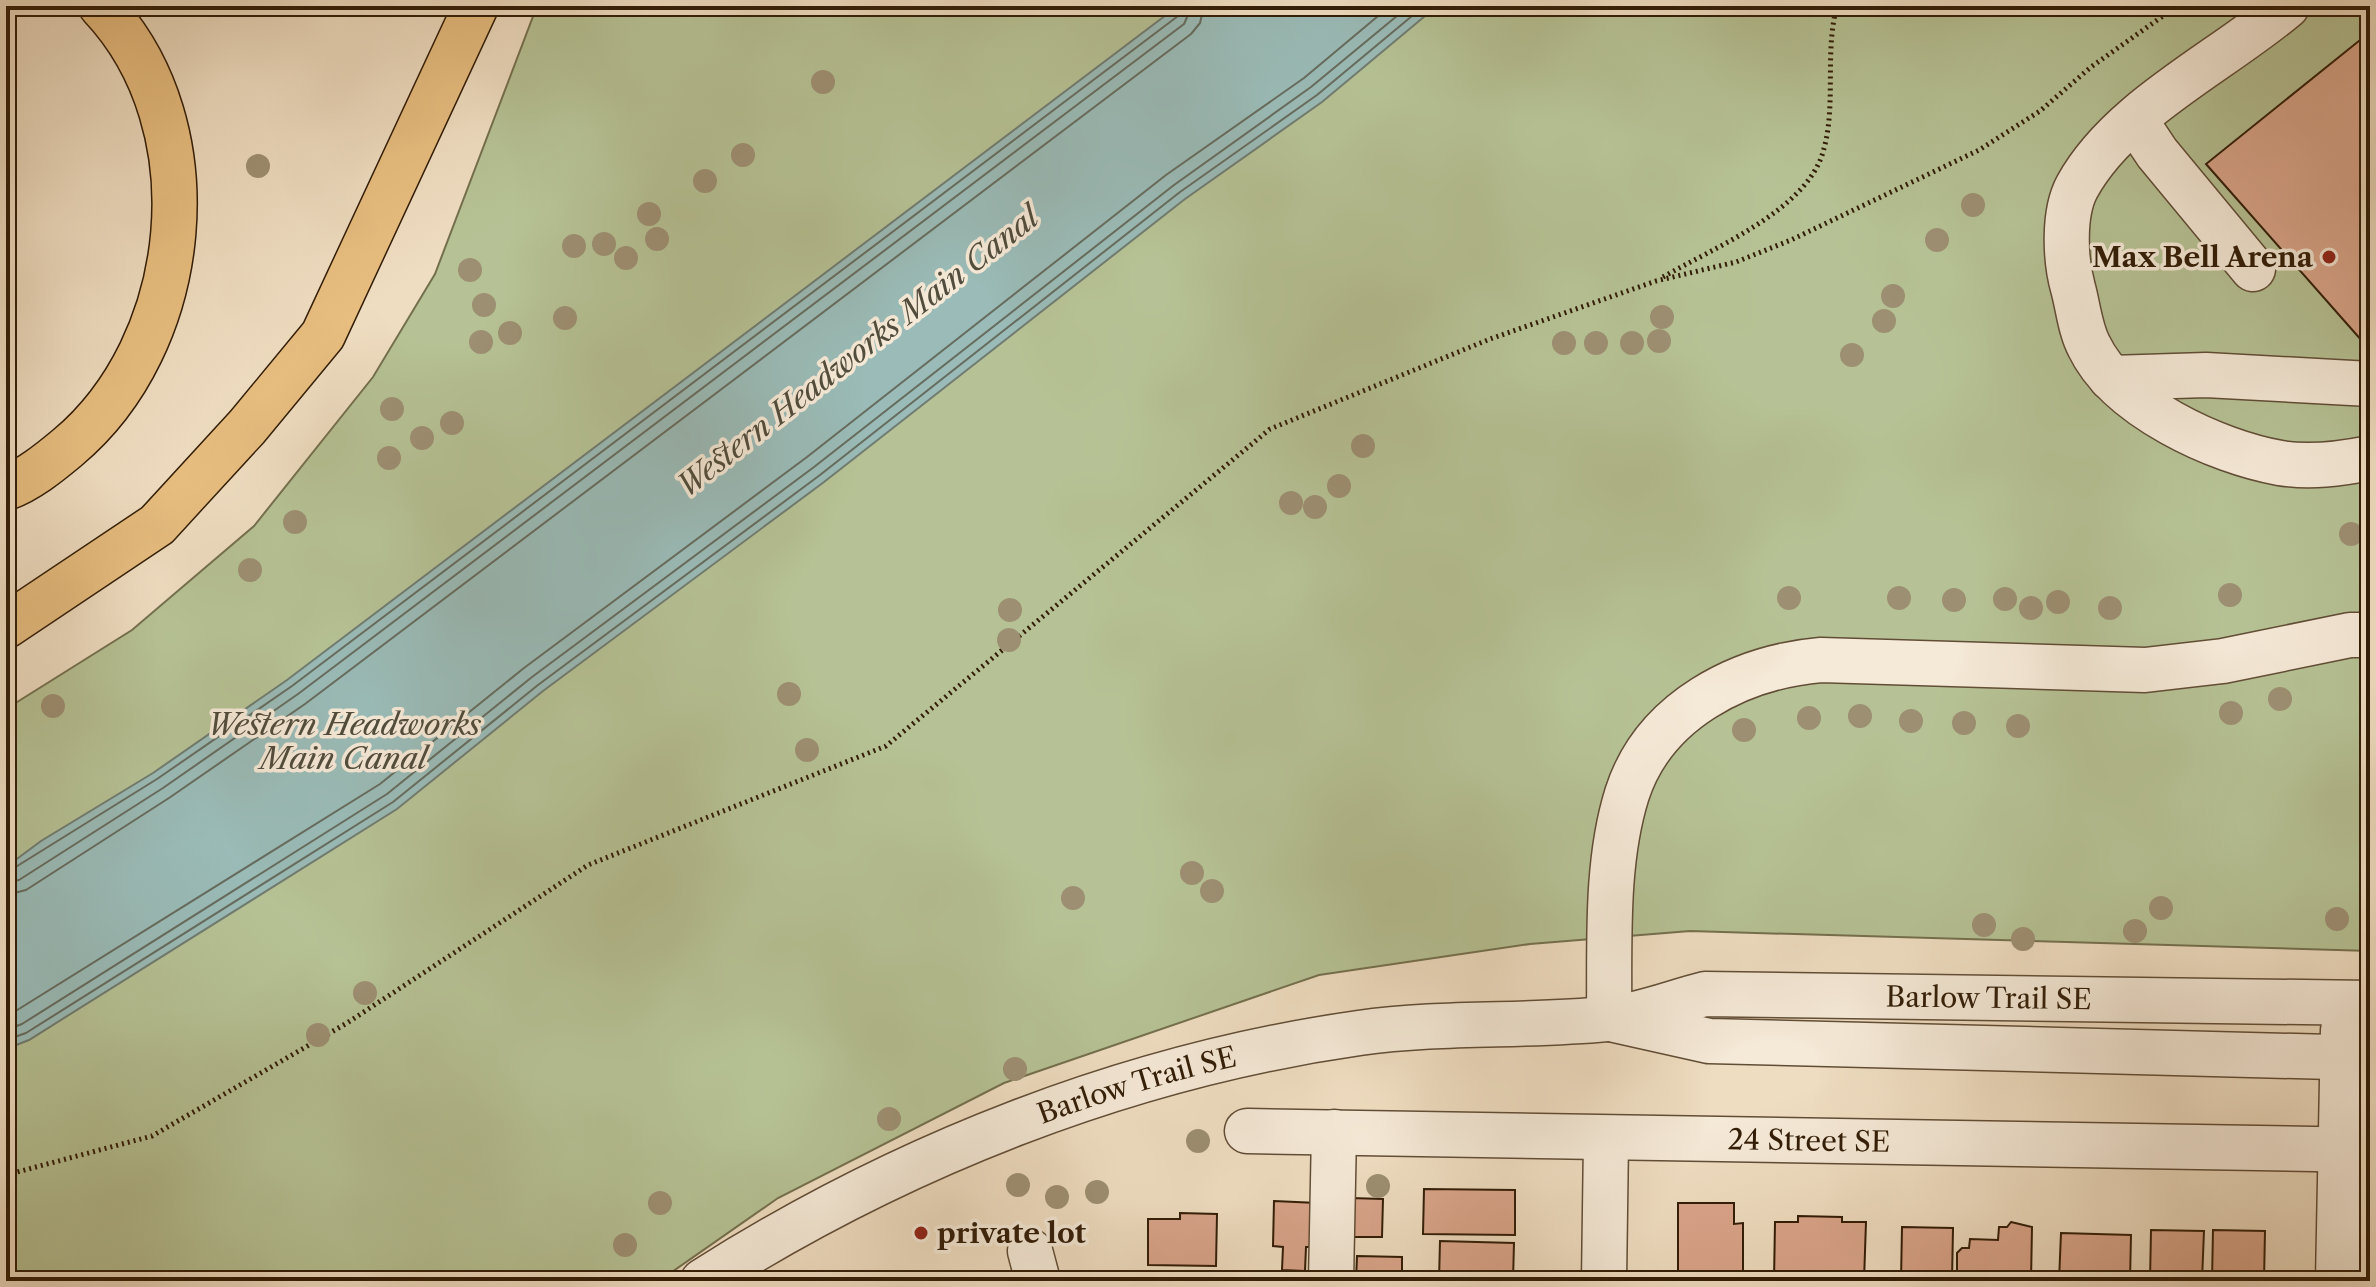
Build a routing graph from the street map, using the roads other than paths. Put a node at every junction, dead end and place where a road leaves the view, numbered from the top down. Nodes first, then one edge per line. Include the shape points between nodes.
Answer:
1 (101, 6) edge
2 (476, 6) edge
3 (2287, 6) edge
4 (2135, 120) junction
5 (2253, 269) dead end
6 (2111, 378) junction
7 (2370, 384) edge
8 (2370, 458) edge
9 (6, 488) edge
10 (6, 626) edge
11 (2370, 635) edge
12 (2357, 1003) edge
13 (1609, 1019) junction
14 (2356, 1058) edge
15 (1247, 1131) dead end
16 (1334, 1132) junction
17 (1606, 1140) junction
18 (2355, 1150) edge
19 (703, 1281) edge
20 (1331, 1281) edge
21 (1604, 1281) edge
22 (2338, 1281) edge

1 - 9 highway via 140,61 160,110 172,162 175,216 168,276 152,330 98,422 52,461
2 - 10 highway via 323,335 157,525
3 - 4 street
4 - 5 street
4 - 6 street via 2094,160 2075,190 2068,235 2069,275 2088,346
6 - 7 street via 2206,375
6 - 8 street via 2159,416 2234,451 2307,465
11 - 13 street via 2145,670 1821,660 1783,663 1723,684 1682,714 1647,754 1628,792 1617,833
12 - 13 street, Barlow Trail SE via 1705,994
12 - 14 street
13 - 14 street, Barlow Trail SE via 1709,1041
13 - 19 street, Barlow Trail SE via 1361,1033 1177,1071 922,1161 835,1204
14 - 18 street
15 - 16 street, 24 Street SE
16 - 17 street, 24 Street SE
16 - 20 street
17 - 18 street, 24 Street SE
17 - 21 street
18 - 22 street

